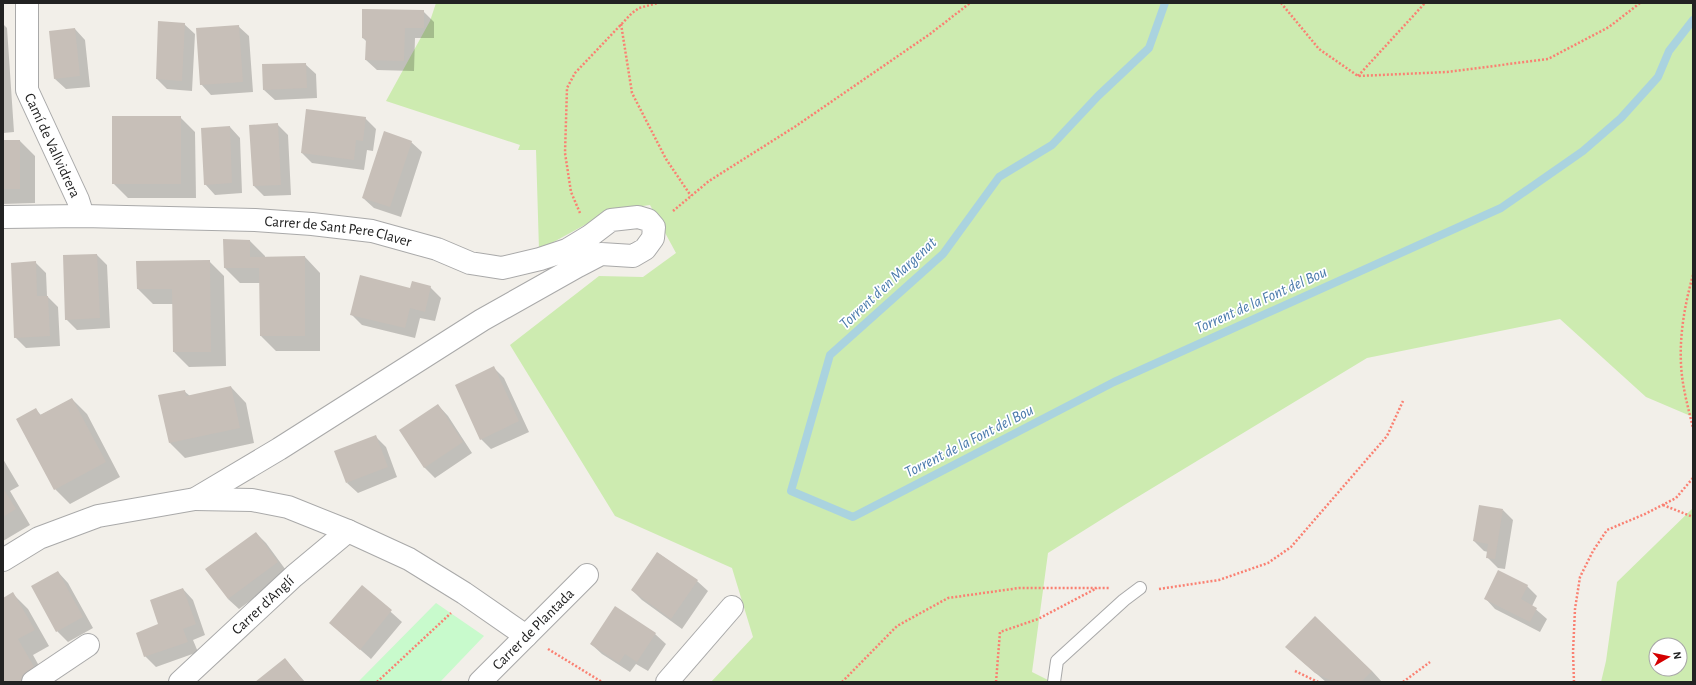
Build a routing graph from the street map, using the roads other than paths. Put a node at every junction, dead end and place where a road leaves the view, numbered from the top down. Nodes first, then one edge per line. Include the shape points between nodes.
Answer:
1 (27, 3) edge
2 (83, 216) junction
3 (3, 217) edge
4 (196, 499) junction
5 (348, 531) junction
6 (3, 560) edge
7 (587, 575) dead end
8 (1140, 588) road end
9 (732, 607) dead end
10 (526, 636) junction
11 (88, 645) dead end
12 (33, 682) edge
13 (180, 682) edge
14 (480, 682) edge
15 (667, 682) edge
16 (1054, 682) edge

1 - 2 street, Camí de Vallvidrera via 27,90
2 - 3 street, Carrer de Sant Pere Claver
2 - 4 street, Carrer de Sant Pere Claver via 254,220 372,231 436,248 470,263 502,268 567,250 611,220 638,217 648,220 654,227 653,238 645,249 633,256 601,254 578,266 482,320
4 - 5 street via 252,500 288,506
4 - 6 street via 98,516 38,538
5 - 10 street via 409,559
5 - 13 street, Carrer d'Anglí via 294,576
7 - 10 street, Carrer de Plantada
8 - 16 lane via 1057,661
9 - 15 street
10 - 14 street, Carrer de Plantada
11 - 12 street

